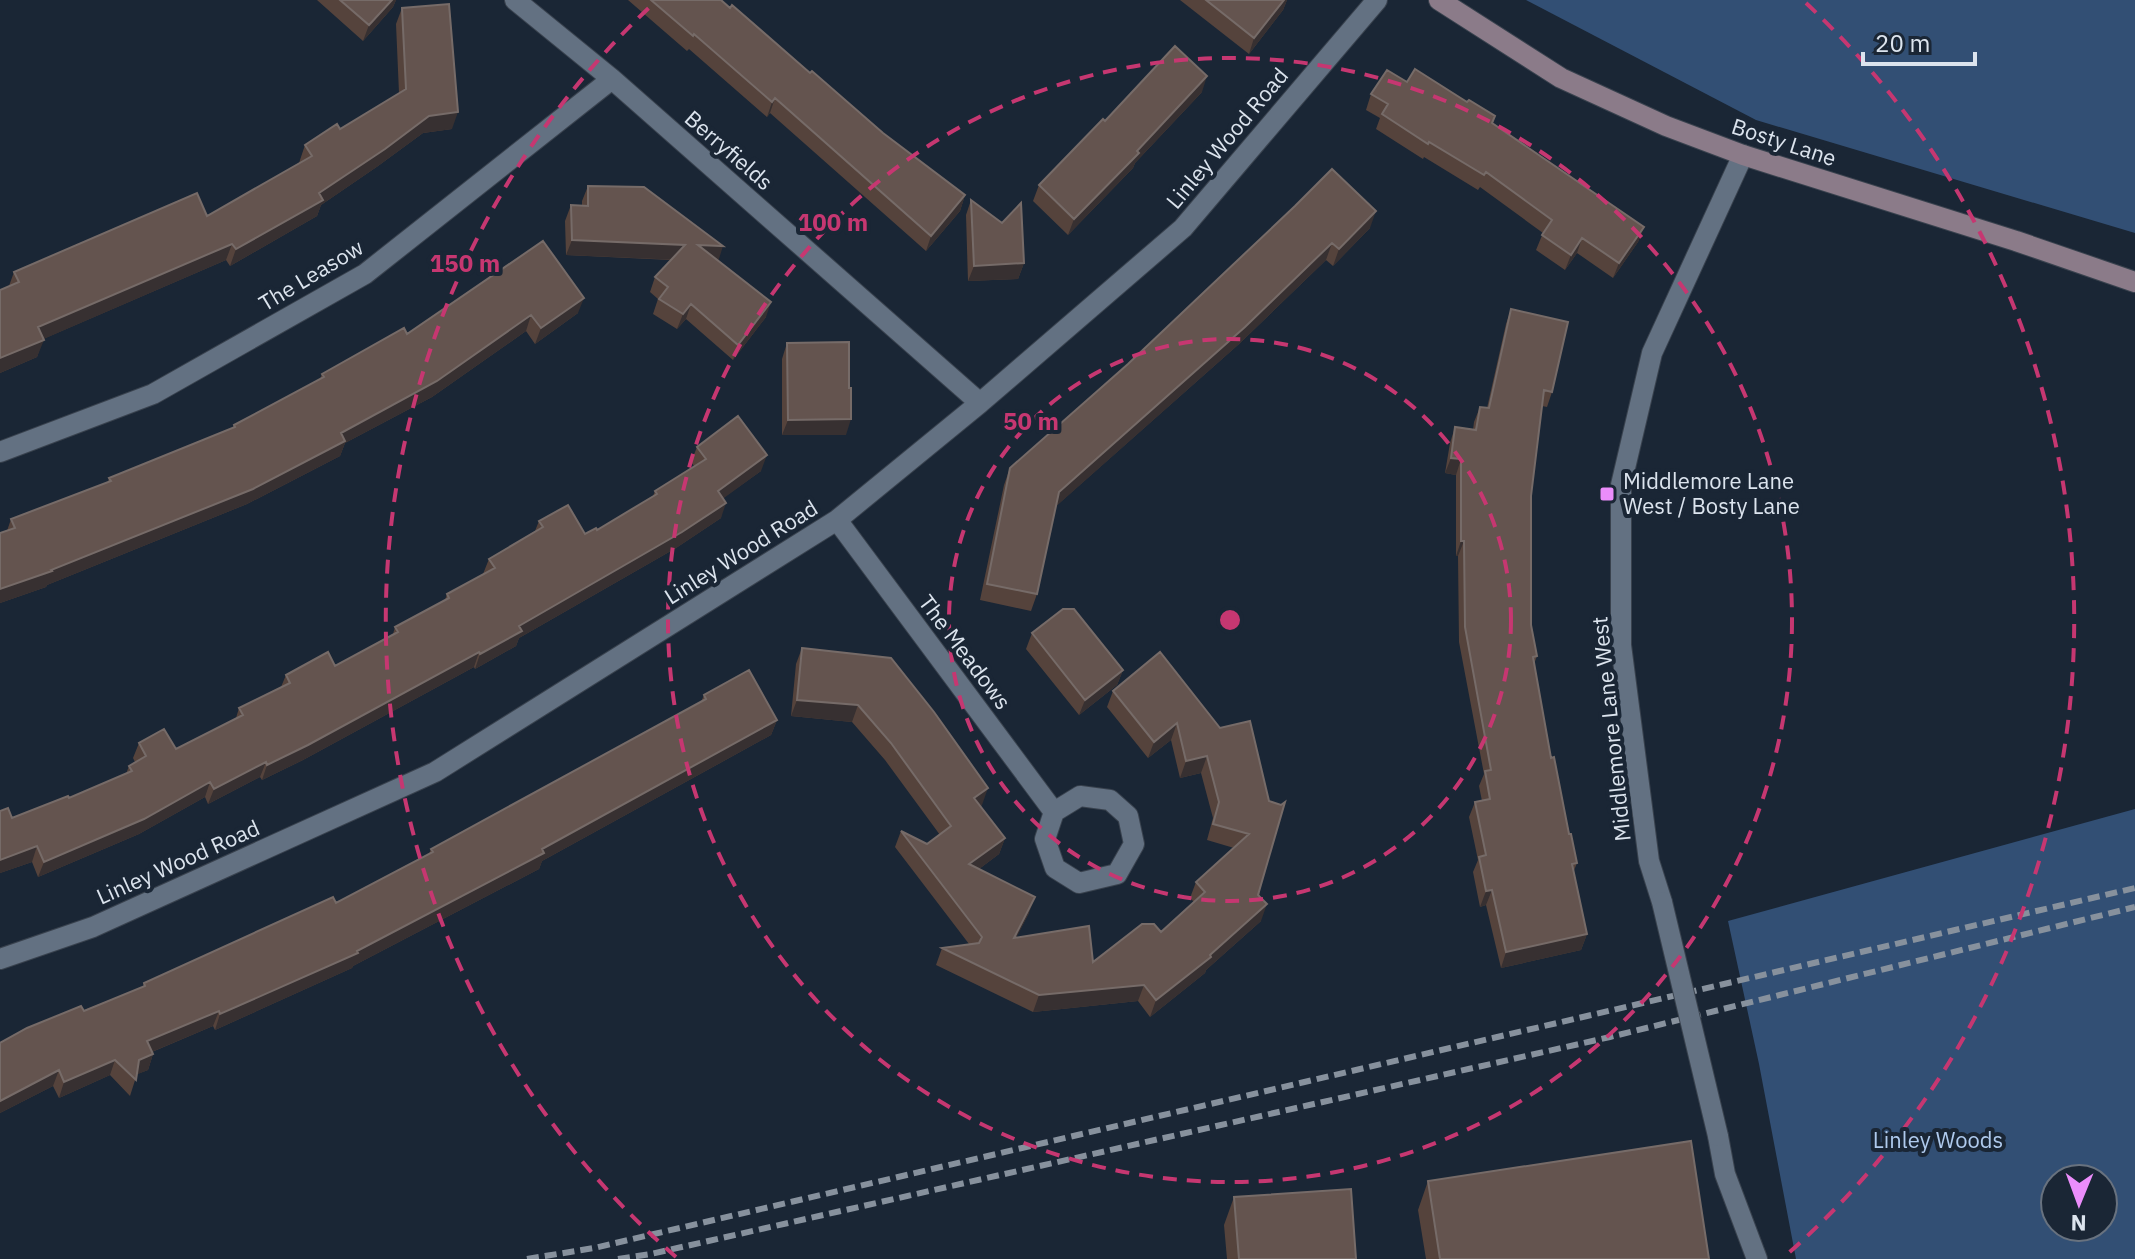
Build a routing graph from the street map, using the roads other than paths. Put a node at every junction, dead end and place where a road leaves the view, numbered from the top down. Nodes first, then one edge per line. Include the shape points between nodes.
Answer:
1 (515, 0) edge
2 (1377, 0) edge
3 (1439, 0) edge
4 (612, 79) junction
5 (1743, 155) junction
6 (2135, 282) edge
7 (980, 403) junction
8 (0, 452) edge
9 (837, 520) junction
10 (1054, 812) junction
11 (0, 959) edge
12 (1757, 1259) edge

1 - 4 street, Berryfields
2 - 7 street, Linley Wood Road via 1183,228
3 - 5 main road, Bosty Lane via 1561,78
4 - 7 street, Berryfields
4 - 8 street, The Leasow via 365,274 153,394
5 - 6 main road, Bosty Lane
5 - 12 street, Middlemore Lane West, bridge via 1652,353 1621,485 1621,645 1649,861 1725,1174
7 - 9 street, Linley Wood Road
9 - 10 street, The Meadows
9 - 11 street, Linley Wood Road via 435,772 93,927
10 - 10 street via 1080,796 1110,800 1128,816 1134,844 1117,874 1079,883 1055,868 1045,839

